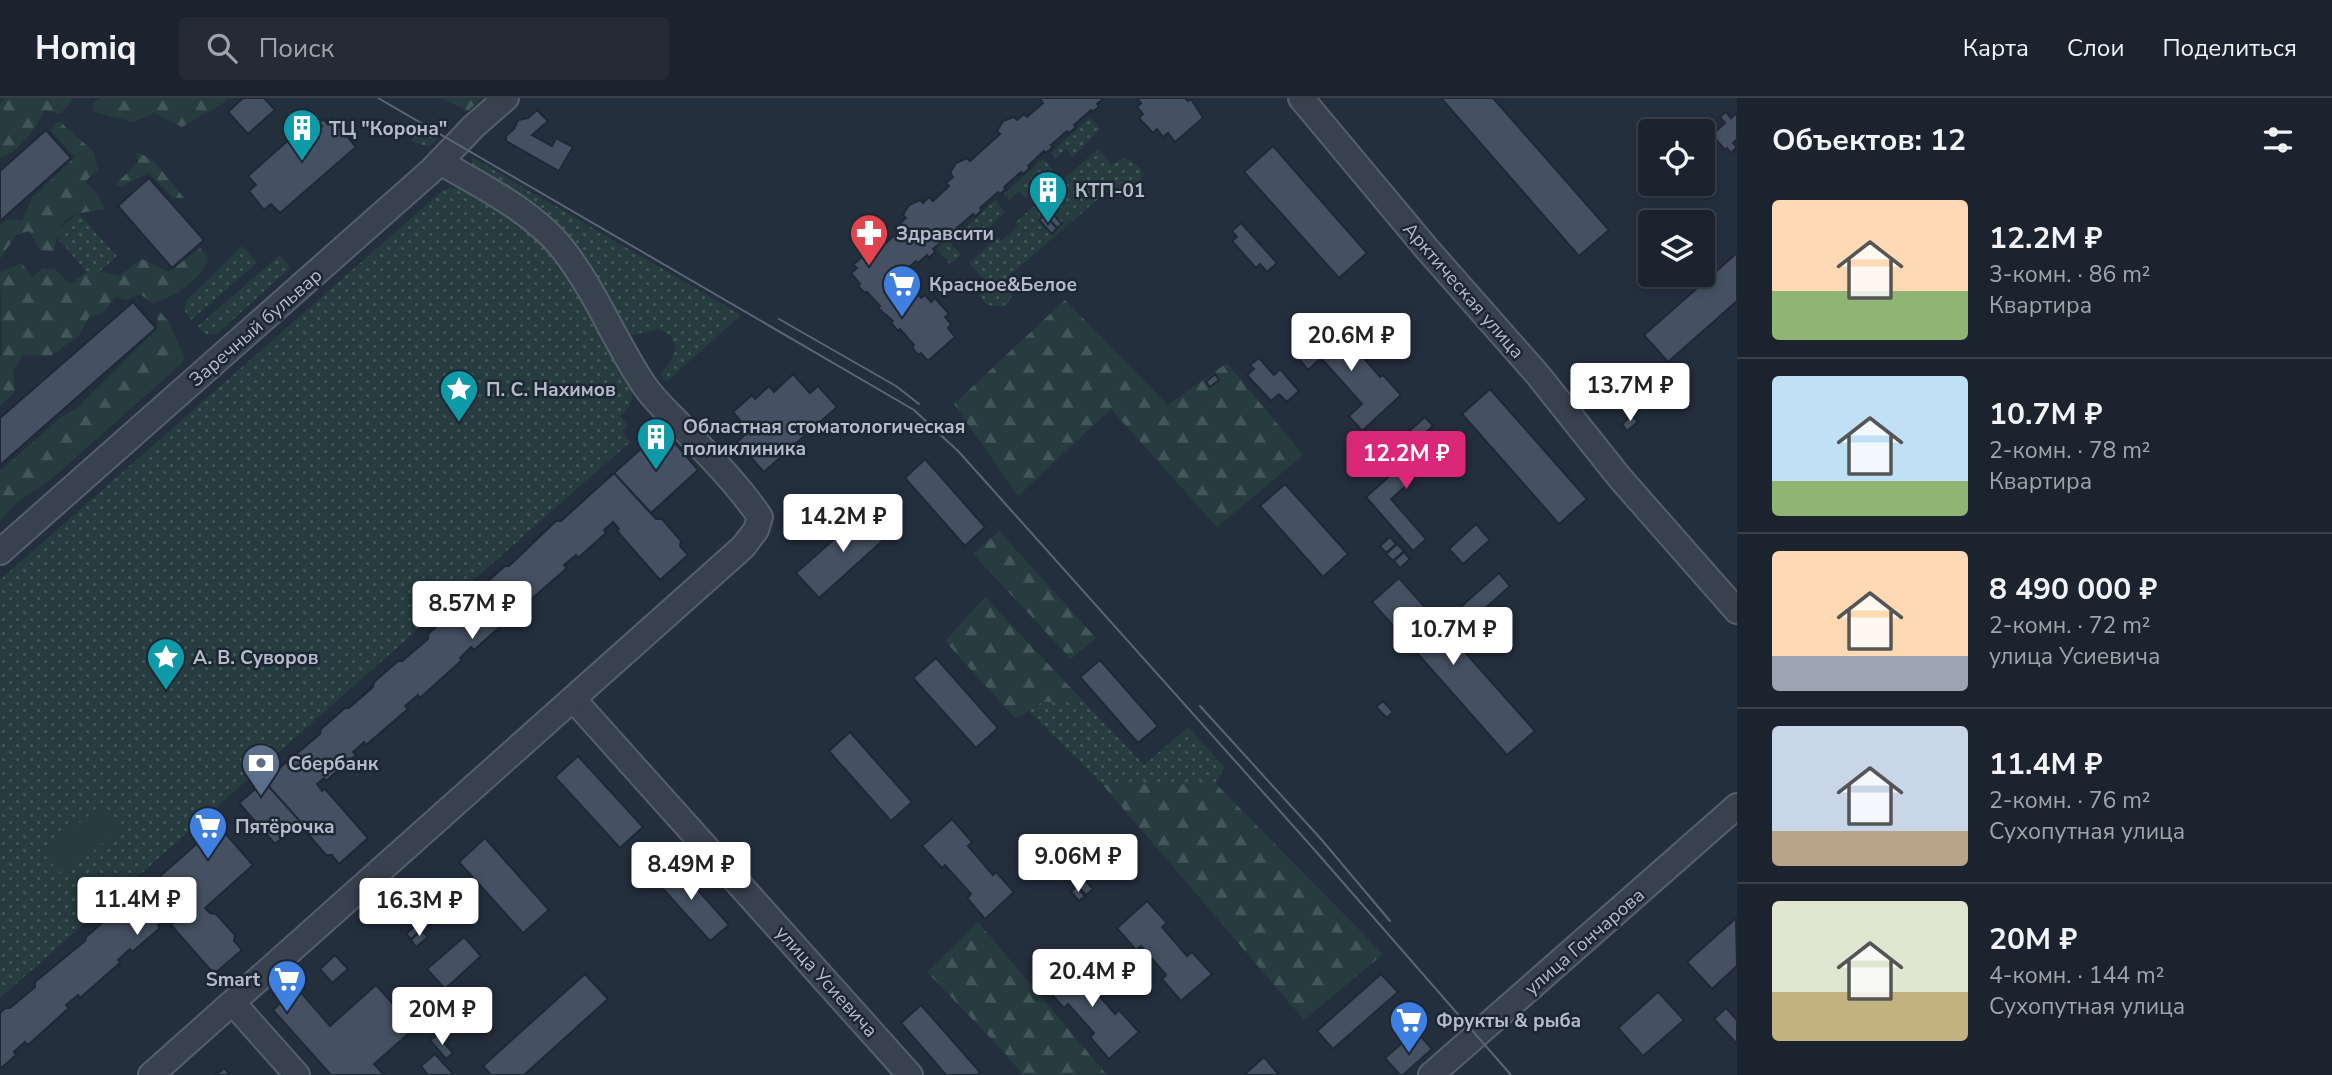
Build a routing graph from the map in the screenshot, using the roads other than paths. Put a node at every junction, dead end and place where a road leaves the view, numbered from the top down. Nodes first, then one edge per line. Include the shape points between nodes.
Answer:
1 (506, 98) edge
2 (1301, 98) edge
3 (440, 162) junction
4 (0, 552) edge
5 (1737, 611) edge
6 (575, 699) junction
7 (1737, 806) edge
8 (233, 1003) junction
9 (151, 1075) edge
10 (297, 1075) edge
11 (910, 1075) edge
12 (1431, 1075) edge

1 - 3 street, Заречный бульвар
2 - 5 street, Арктическая улица
3 - 4 street, Заречный бульвар
3 - 6 street via 501,197 564,250 644,385 741,490 760,517 743,547
6 - 8 street
6 - 11 street, улица Усиевича
7 - 12 street, улица Гончарова
8 - 9 street
8 - 10 street

